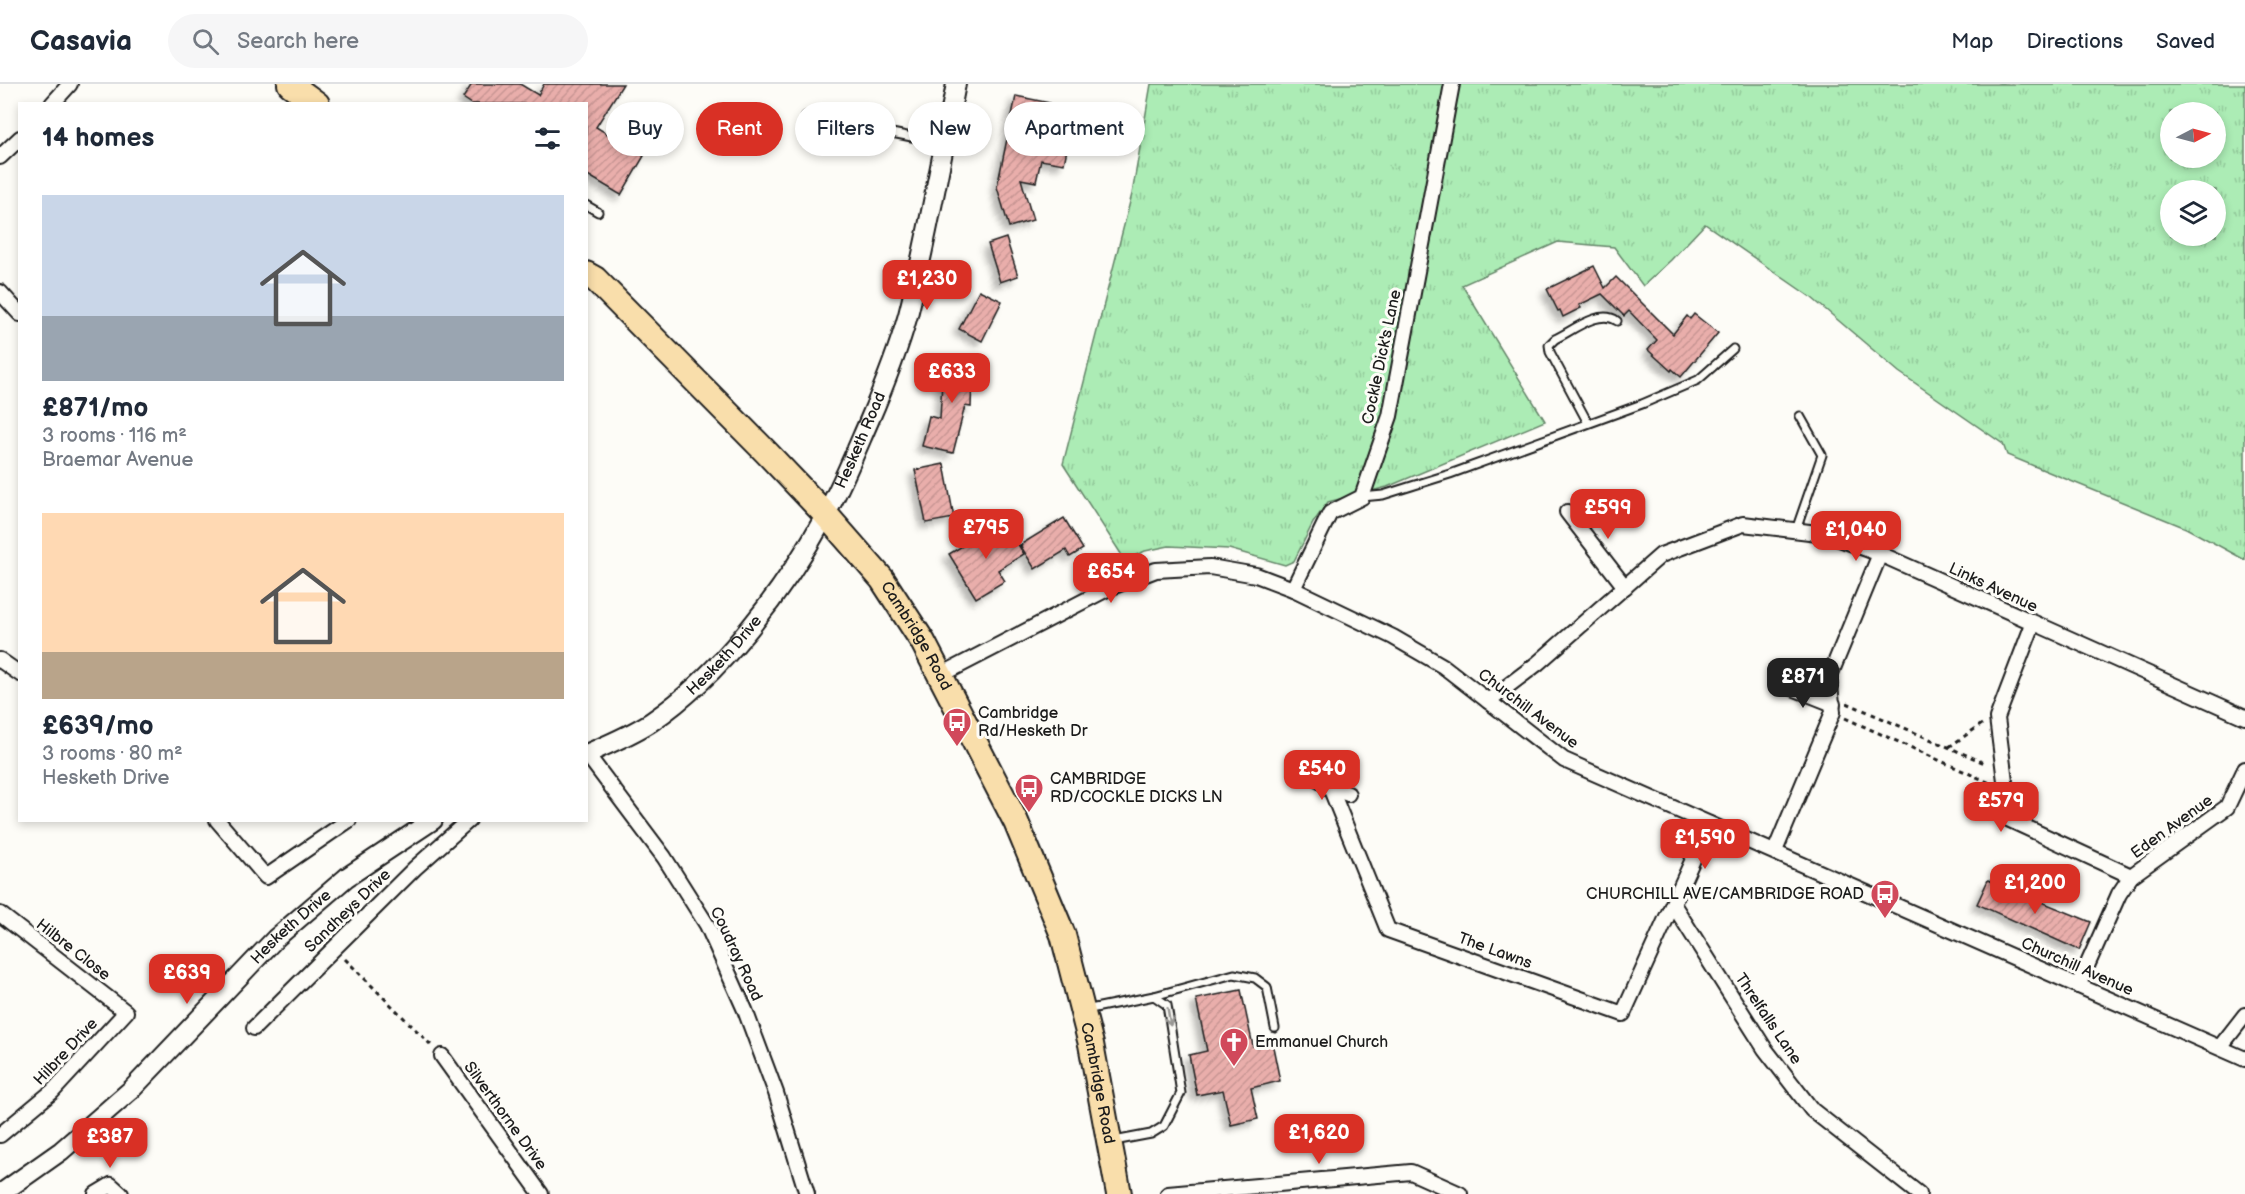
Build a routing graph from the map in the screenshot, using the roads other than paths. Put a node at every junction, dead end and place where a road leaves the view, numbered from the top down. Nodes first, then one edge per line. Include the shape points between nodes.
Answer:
1 (70, 84) edge
2 (290, 84) edge
3 (956, 84) edge
4 (1452, 84) edge
5 (54, 102) edge
6 (314, 102) edge
7 (953, 102) edge
8 (18, 140) edge
9 (942, 156) edge
10 (0, 157) edge
11 (588, 206) edge
12 (598, 212) dead end
13 (588, 275) edge
14 (0, 292) edge
15 (18, 312) edge
16 (1617, 321) dead end
17 (1733, 349) dead end
18 (1800, 416) dead end
19 (1588, 423) junction
20 (1362, 496) junction
21 (1567, 512) dead end
22 (826, 515) junction
23 (1796, 530) junction
24 (1880, 554) junction
25 (1625, 587) junction
26 (1293, 589) junction
27 (2033, 624) junction
28 (0, 660) edge
29 (18, 673) edge
30 (941, 675) junction
31 (1785, 685) dead end
32 (1488, 700) junction
33 (1833, 704) junction
34 (2245, 717) edge
35 (588, 754) edge
36 (588, 755) edge
37 (2245, 769) edge
38 (1313, 777) dead end
39 (1330, 788) junction
40 (1348, 794) dead end
41 (219, 822) edge
42 (346, 822) edge
43 (430, 822) edge
44 (467, 822) edge
45 (1709, 824) junction
46 (1775, 851) junction
47 (2132, 876) junction
48 (1673, 904) junction
49 (0, 914) edge
50 (2078, 986) junction
51 (1154, 996) junction
52 (1083, 1011) junction
53 (126, 1012) joint
54 (2245, 1015) edge
55 (254, 1028) dead end
56 (1275, 1028) dead end
57 (2220, 1047) junction
58 (442, 1056) road end
59 (2245, 1059) edge
60 (0, 1136) edge
61 (1109, 1142) junction
62 (0, 1194) edge
63 (96, 1194) edge
64 (121, 1194) edge
65 (541, 1194) edge
66 (807, 1194) edge
67 (1119, 1194) edge
68 (1168, 1194) edge
69 (1460, 1194) edge
70 (1919, 1194) edge

1 - 5 street
2 - 6 highway
3 - 7 street, Hesketh Road
4 - 20 street, Cockle Dick's Lane via 1390,416
8 - 10 street
9 - 22 street, Hesketh Road via 908,315 893,363
11 - 12 lane
13 - 22 highway, Cambridge Road
14 - 15 street
16 - 19 lane via 1601,316 1549,345
17 - 19 lane via 1698,380
18 - 23 lane via 1822,455
19 - 20 lane via 1450,474 1383,495
20 - 26 street via 1330,513
21 - 25 street
22 - 30 highway, Cambridge Road via 882,579
22 - 35 street, Hesketh Drive via 796,565 721,661 653,720 627,737
23 - 24 street, Links Avenue via 1826,534
23 - 25 street, Links Avenue via 1743,524 1661,555
24 - 27 street, Links Avenue
24 - 33 street via 1829,678
25 - 32 street, Links Avenue via 1538,663
26 - 30 street via 1256,575 1210,567 1156,570 1109,588
26 - 32 street, Churchill Avenue via 1423,654
27 - 34 street, Links Avenue
27 - 47 street, Eden Avenue via 1997,718 2010,820
28 - 29 street
30 - 52 highway, Cambridge Road via 1016,822 1063,935
31 - 33 street
32 - 45 street, Churchill Avenue via 1564,759
33 - 46 street
36 - 66 street, Coudray Road via 664,857 707,925 776,1093
37 - 47 street, Eden Avenue via 2227,807
38 - 39 street
39 - 40 street
39 - 48 street, The Lawns via 1388,930 1623,1014
41 - 42 street via 266,877
43 - 62 street, Hesketh Drive via 347,877 276,938 132,1089 61,1151
44 - 55 street, Sandheys Drive
45 - 46 street, Churchill Avenue
45 - 48 street
46 - 50 street, Churchill Avenue
47 - 50 street, Eden Avenue via 2119,894
48 - 70 street, Threlfalls Lane via 1766,1049 1812,1110
49 - 53 street, Hilbre Close
50 - 57 street, Churchill Avenue
51 - 52 lane
51 - 56 lane via 1234,974 1254,978 1267,987
51 -> 61 lane via 1167,1005 1181,1093 1164,1126 1150,1134
52 - 61 highway, Cambridge Road
53 - 60 street, Hilbre Drive via 53,1091
54 - 57 street
57 - 59 street, Churchill Avenue
58 - 65 street, Silverthorne Drive
61 - 67 highway, Cambridge Road
63 - 64 street via 111,1185
68 - 69 street via 1412,1172

